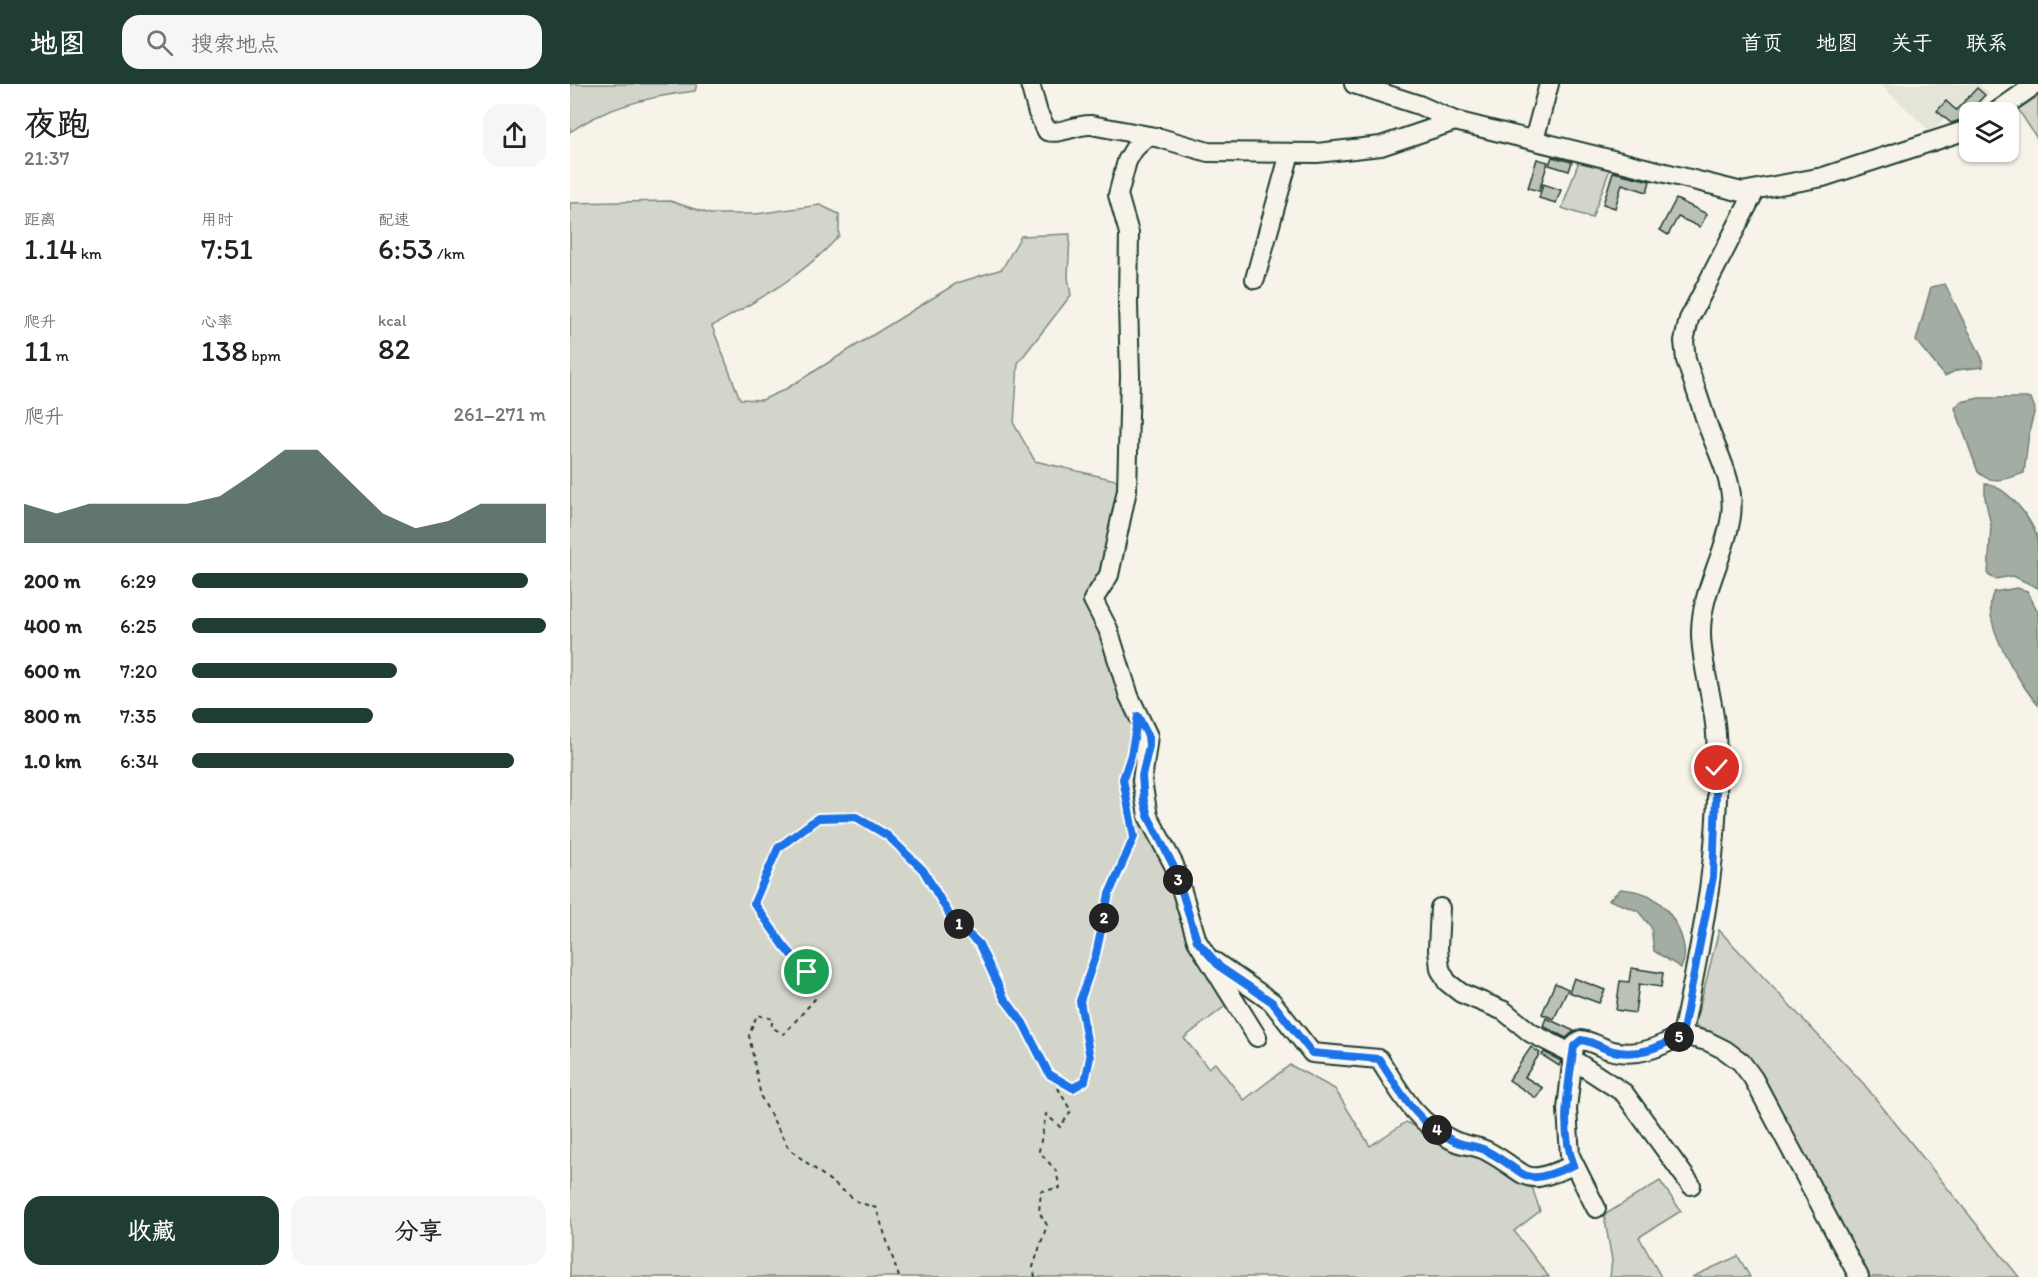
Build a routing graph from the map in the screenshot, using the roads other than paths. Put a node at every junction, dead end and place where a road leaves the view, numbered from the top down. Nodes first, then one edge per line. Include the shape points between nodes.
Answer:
1 (1030, 84) edge
2 (1354, 84) edge
3 (1549, 84) edge
4 (2036, 84) edge
5 (2010, 102) edge
6 (1455, 121) junction
7 (1959, 133) edge
8 (1148, 136) junction
9 (1534, 140) junction
10 (1290, 153) junction
11 (1755, 191) junction
12 (1255, 279) dead end
13 (1440, 908) dead end
14 (1199, 945) junction
15 (1682, 1035) junction
16 (1257, 1037) dead end
17 (1573, 1056) junction
18 (1574, 1165) junction
19 (1691, 1185) dead end
20 (1596, 1208) dead end
21 (1859, 1277) edge

1 - 8 street via 1047,130 1057,132 1081,124
2 - 6 street
3 - 9 street
4 - 5 street
6 - 9 street
6 - 10 street via 1381,146
7 - 11 street via 1857,168
8 - 10 street via 1208,152
8 - 14 street via 1127,161 1118,195 1129,233 1127,490 1109,575 1093,600 1108,629 1129,696 1148,736 1142,776 1144,801 1175,869
9 - 11 street via 1704,185
10 - 12 street
11 - 15 street via 1689,319 1684,341 1686,360 1728,476 1731,504 1729,526 1702,614 1701,636 1716,733 1717,828 1708,912
13 - 17 street via 1438,949 1440,969 1447,982 1461,993 1504,1011 1531,1033
14 - 16 street
14 - 18 street via 1220,967 1272,1002 1312,1053 1379,1059 1413,1112 1452,1140 1486,1150 1533,1179
15 - 17 street via 1654,1050 1639,1052 1614,1052 1581,1040 1574,1046
15 - 21 street via 1725,1050 1753,1078
17 - 18 street via 1567,1109
17 - 19 street via 1624,1093
18 - 20 street

